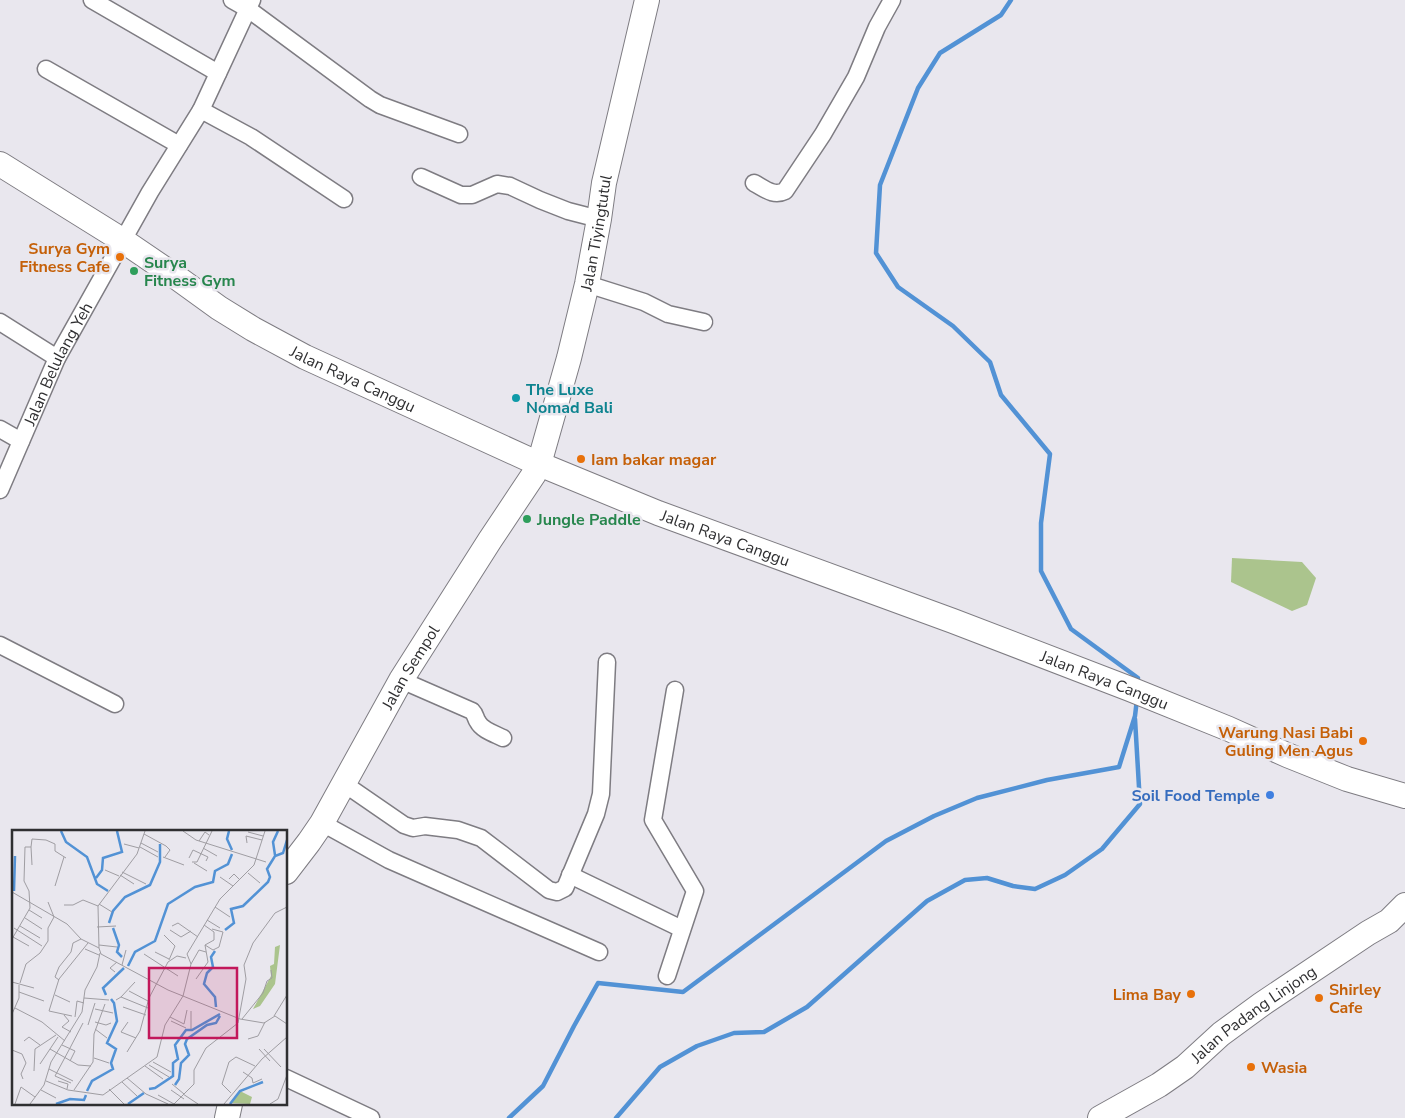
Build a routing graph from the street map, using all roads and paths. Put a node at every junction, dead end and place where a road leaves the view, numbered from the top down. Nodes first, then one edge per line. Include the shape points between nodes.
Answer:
1 (92, 0) edge
2 (232, 0) edge
3 (647, 0) edge
4 (892, 0) edge
5 (250, 4) edge
6 (46, 69) dead end
7 (218, 73) junction
8 (200, 110) junction
9 (460, 134) dead end
10 (179, 145) junction
11 (0, 164) edge
12 (421, 177) dead end
13 (754, 183) dead end
14 (344, 199) dead end
15 (599, 219) junction
16 (122, 240) junction
17 (587, 284) junction
18 (0, 322) edge
19 (704, 322) dead end
20 (57, 358) junction
21 (0, 429) edge
22 (21, 441) junction
23 (539, 464) junction
24 (1, 485) edge
25 (0, 645) edge
26 (607, 662) dead end
27 (401, 680) junction
28 (675, 690) dead end
29 (115, 704) dead end
30 (502, 738) dead end
31 (343, 784) junction
32 (1405, 796) edge
33 (322, 823) junction
34 (288, 869) edge
35 (570, 875) junction
36 (1405, 905) edge
37 (682, 929) junction
38 (599, 952) dead end
39 (667, 976) dead end
40 (288, 1079) edge
41 (370, 1118) edge
42 (1100, 1118) edge

1 - 7 street
2 - 5 street
3 - 15 main road, Jalan Tiyingtutul via 604,183
4 - 13 street via 856,77 785,191 773,193
5 - 7 street, Jalan Belulang Yeh
5 - 9 street via 370,99
6 - 10 street
7 - 8 street, Jalan Belulang Yeh
8 - 10 street, Jalan Belulang Yeh
8 - 14 street via 251,137
10 - 16 street, Jalan Belulang Yeh
11 - 16 main road, Jalan Raya Canggu
12 - 15 street via 461,195 472,195 497,184 510,186 568,211
15 - 17 main road, Jalan Tiyingtutul
16 - 20 street, Jalan Belulang Yeh
16 - 23 main road, Jalan Raya Canggu via 218,308 305,358
17 - 19 street via 644,302 668,314
17 - 23 main road, Jalan Tiyingtutul
18 - 20 street
20 - 22 street, Jalan Belulang Yeh
21 - 22 street
22 - 24 street, Jalan Belulang Yeh
23 - 27 main road, Jalan Sempol
23 - 32 main road, Jalan Raya Canggu via 667,516 1164,703 1347,779
25 - 29 street
26 - 35 street via 601,794
27 - 30 street via 472,711 478,723
27 - 31 main road, Jalan Sempol
28 - 37 street via 653,820 695,891
31 - 33 main road, Jalan Sempol
31 - 35 street via 404,826 458,830 481,838 549,890 557,892 565,888
33 - 34 main road, Jalan Sempol
33 - 38 street via 389,860
35 - 37 street
36 - 42 main road, Jalan Padang Linjong via 1389,921 1221,1034 1185,1067
37 - 39 street
40 - 41 street

